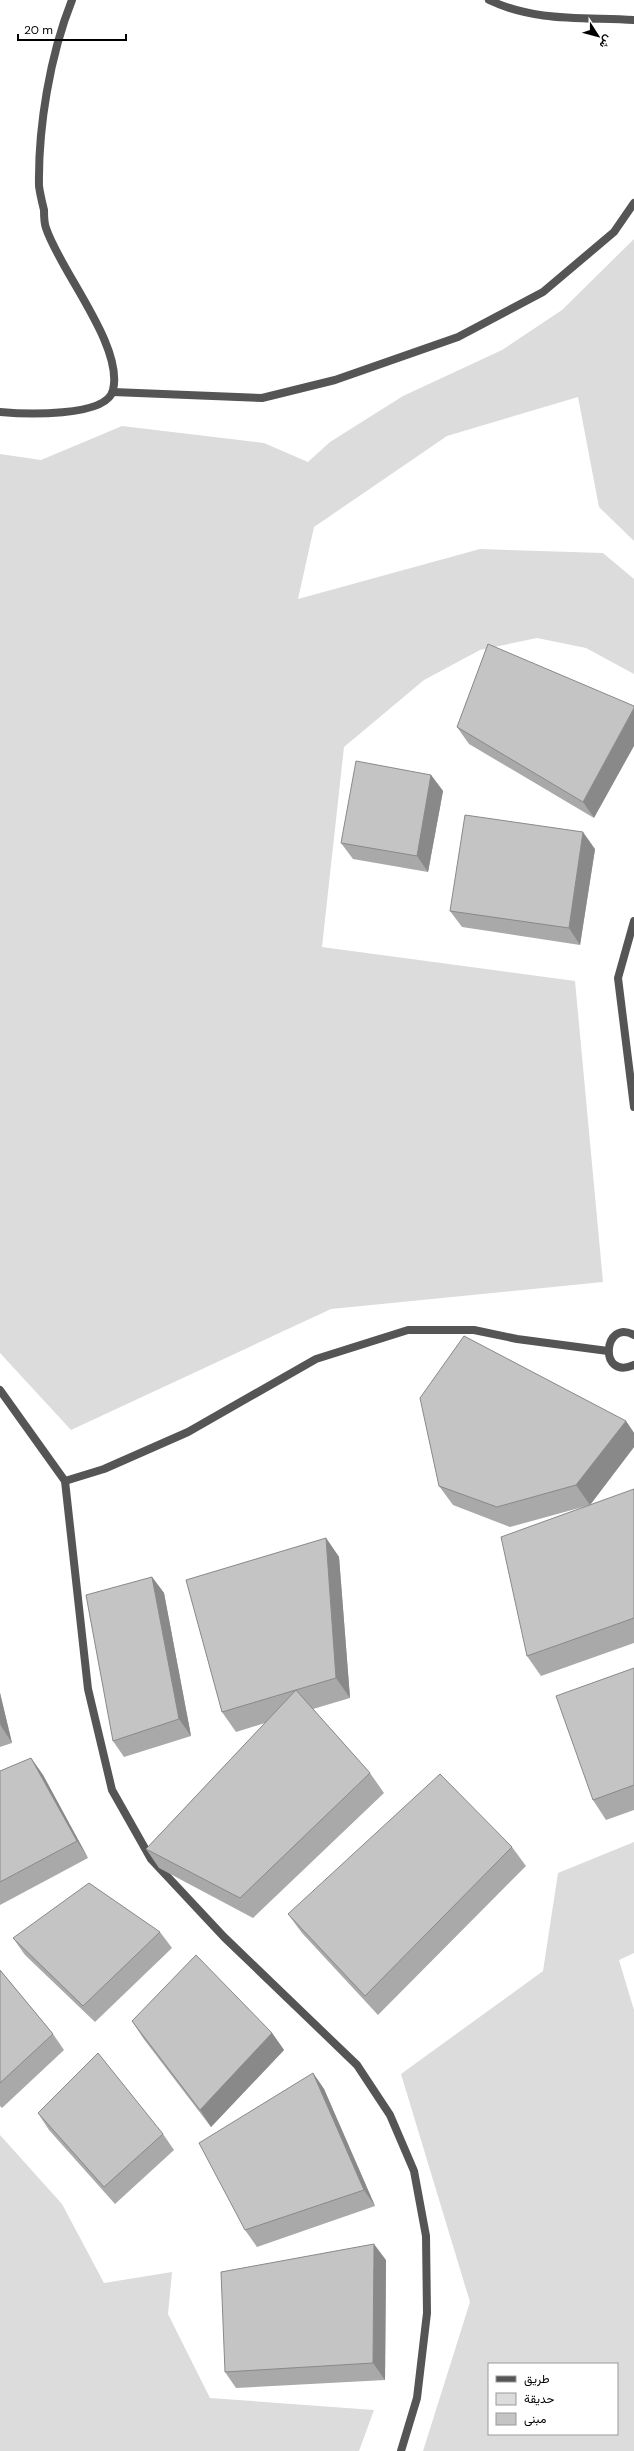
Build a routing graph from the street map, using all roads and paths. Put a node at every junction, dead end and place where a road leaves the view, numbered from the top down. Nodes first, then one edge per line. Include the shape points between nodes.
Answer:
1 (72, 0) edge
2 (489, 0) edge
3 (634, 20) edge
4 (634, 203) edge
5 (113, 392) junction
6 (0, 412) edge
7 (634, 921) edge
8 (634, 1107) edge
9 (633, 1332) edge
10 (608, 1351) junction
11 (634, 1365) edge
12 (0, 1390) edge
13 (65, 1481) junction
14 (401, 2451) edge

1 - 5 street via 53,61 43,126 39,188 46,228 109,353 114,372
2 - 3 street via 528,14 549,17
4 - 5 street via 614,232 543,292 458,338 335,380 262,398
5 - 6 street via 105,401 64,413
7 - 8 street via 618,978
9 - 10 street via 615,1336 608,1345
10 - 11 street via 609,1357 616,1365 627,1368
10 - 13 street via 517,1339 474,1330 408,1330 316,1358 188,1432 104,1469
12 - 13 street
13 - 14 street via 88,1689 112,1790 151,1859 224,1937 357,2066 390,2114 414,2171 426,2236 427,2313 417,2398

